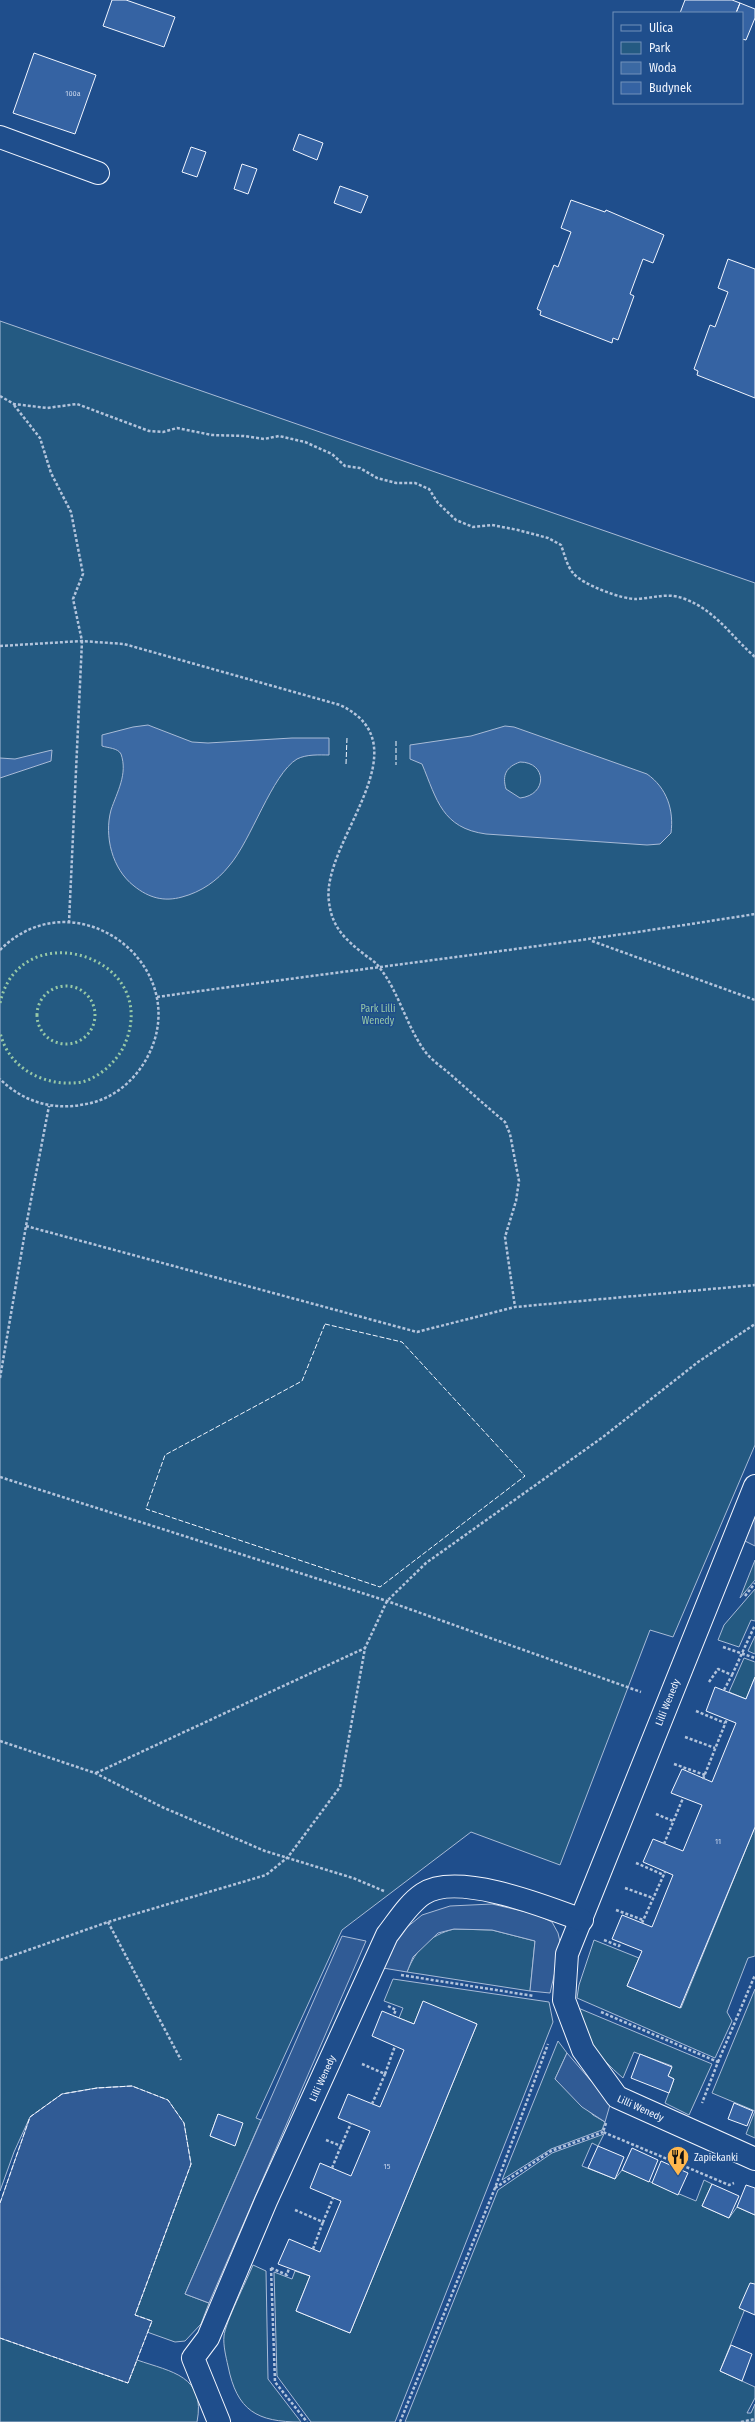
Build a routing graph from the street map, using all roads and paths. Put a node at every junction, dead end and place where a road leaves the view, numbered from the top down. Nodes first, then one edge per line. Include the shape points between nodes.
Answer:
1 (0, 137) edge
2 (98, 173) dead end
3 (0, 396) edge
4 (14, 404) junction
5 (82, 641) junction
6 (0, 646) edge
7 (755, 657) edge
8 (755, 914) edge
9 (69, 922) junction
10 (590, 941) junction
11 (0, 950) edge
12 (379, 966) junction
13 (157, 997) junction
14 (755, 1000) edge
15 (0, 1079) edge
16 (50, 1106) junction
17 (26, 1226) junction
18 (755, 1285) edge
19 (515, 1307) junction
20 (755, 1324) edge
21 (0, 1378) edge
22 (0, 1477) edge
23 (755, 1486) edge
24 (755, 1583) edge
25 (743, 1598) dead end
26 (388, 1601) junction
27 (755, 1625) edge
28 (365, 1648) junction
29 (732, 1675) junction
30 (707, 1685) dead end
31 (724, 1690) dead end
32 (667, 1701) junction
33 (693, 1709) dead end
34 (726, 1719) dead end
35 (725, 1723) junction
36 (682, 1736) dead end
37 (0, 1741) edge
38 (715, 1748) junction
39 (671, 1763) dead end
40 (95, 1773) junction
41 (705, 1775) junction
42 (703, 1779) dead end
43 (683, 1798) dead end
44 (651, 1813) dead end
45 (673, 1820) junction
46 (664, 1844) dead end
47 (288, 1857) junction
48 (630, 1862) dead end
49 (620, 1886) dead end
50 (653, 1898) junction
51 (412, 1902) junction
52 (611, 1908) dead end
53 (582, 1920) junction
54 (108, 1922) junction
55 (599, 1938) dead end
56 (620, 1942) dead end
57 (0, 1960) edge
58 (755, 1975) edge
59 (564, 2000) junction
60 (385, 2005) dead end
61 (393, 2016) dead end
62 (395, 2046) dead end
63 (181, 2060) dead end
64 (356, 2061) dead end
65 (718, 2062) dead end
66 (385, 2074) junction
67 (372, 2104) dead end
68 (351, 2124) dead end
69 (603, 2132) dead end
70 (321, 2146) dead end
71 (341, 2146) junction
72 (755, 2159) edge
73 (332, 2168) dead end
74 (495, 2188) junction
75 (333, 2198) dead end
76 (297, 2203) dead end
77 (323, 2222) junction
78 (313, 2249) dead end
79 (274, 2261) dead end
80 (271, 2268) junction
81 (289, 2268) dead end
82 (755, 2419) edge
83 (219, 2422) edge
84 (307, 2422) edge
85 (400, 2422) edge
86 (741, 2422) edge

1 - 2 street
3 - 4 path
4 - 5 path via 40,438 51,473 71,512 83,574 73,599
4 - 7 path via 47,408 77,404 149,431 163,432 177,428 212,435 264,439 279,436 305,442 332,454 345,466 360,468 377,478 396,483 415,483 429,489 438,503 456,520 472,527 492,525 548,538 561,545 572,573 616,596 637,599 661,595 684,598 712,614 738,643
5 - 6 path
5 - 9 path
5 - 12 path via 124,644 340,705 362,719 374,744 374,768 338,858 329,888 329,902 334,920 344,938
8 - 10 path
9 - 11 path via 29,930
9 - 13 path via 87,924 120,939 144,964
10 - 12 path
10 - 14 path
12 - 13 path
12 - 19 path via 427,1054 505,1122 510,1134 519,1181 505,1237
13 - 16 path via 158,1027 155,1042 132,1080 120,1090 94,1103
15 - 16 path via 23,1096
16 - 17 path
17 - 19 path via 417,1332
17 - 21 path
18 - 19 path
20 - 26 path via 698,1362 602,1437 426,1563
22 - 26 path
23 - 32 street, Lilli Wenedy
24 - 25 path
26 - 28 path
26 - 32 path
27 - 29 path
28 - 40 path
28 - 47 path via 340,1787
29 - 30 path via 718,1669 715,1677
29 - 31 path
32 - 53 street, Lilli Wenedy
33 - 35 path
34 - 35 path
35 - 38 path
36 - 38 path
37 - 40 path
38 - 41 path
39 - 41 path
40 - 47 path via 170,1810 265,1851
41 - 42 path
43 - 45 path
44 - 45 path
45 - 46 path
47 - 51 path via 353,1878
47 - 54 path via 266,1875
48 - 50 path via 664,1873
49 - 50 path
50 - 52 path via 643,1921
51 - 53 street, Lilli Wenedy via 424,1893 447,1887 480,1889 516,1896
51 - 83 street, Lilli Wenedy via 387,1935 266,2201 208,2338 193,2358
53 - 59 street, Lilli Wenedy via 567,1954
54 - 57 path
54 - 63 path
55 - 56 path via 619,1946
58 - 65 path
59 - 72 street, Lilli Wenedy via 583,2050 617,2097
59 - 74 path
60 - 61 path via 396,2010
62 - 66 path
64 - 66 path
66 - 67 path
68 - 71 path
69 - 74 path via 551,2151
70 - 71 path via 324,2139
71 - 73 path
74 - 85 path
75 - 77 path
76 - 77 path via 294,2211
77 - 78 path
79 - 80 path
80 - 81 path via 287,2275
80 - 84 path via 275,2382
82 - 86 path

